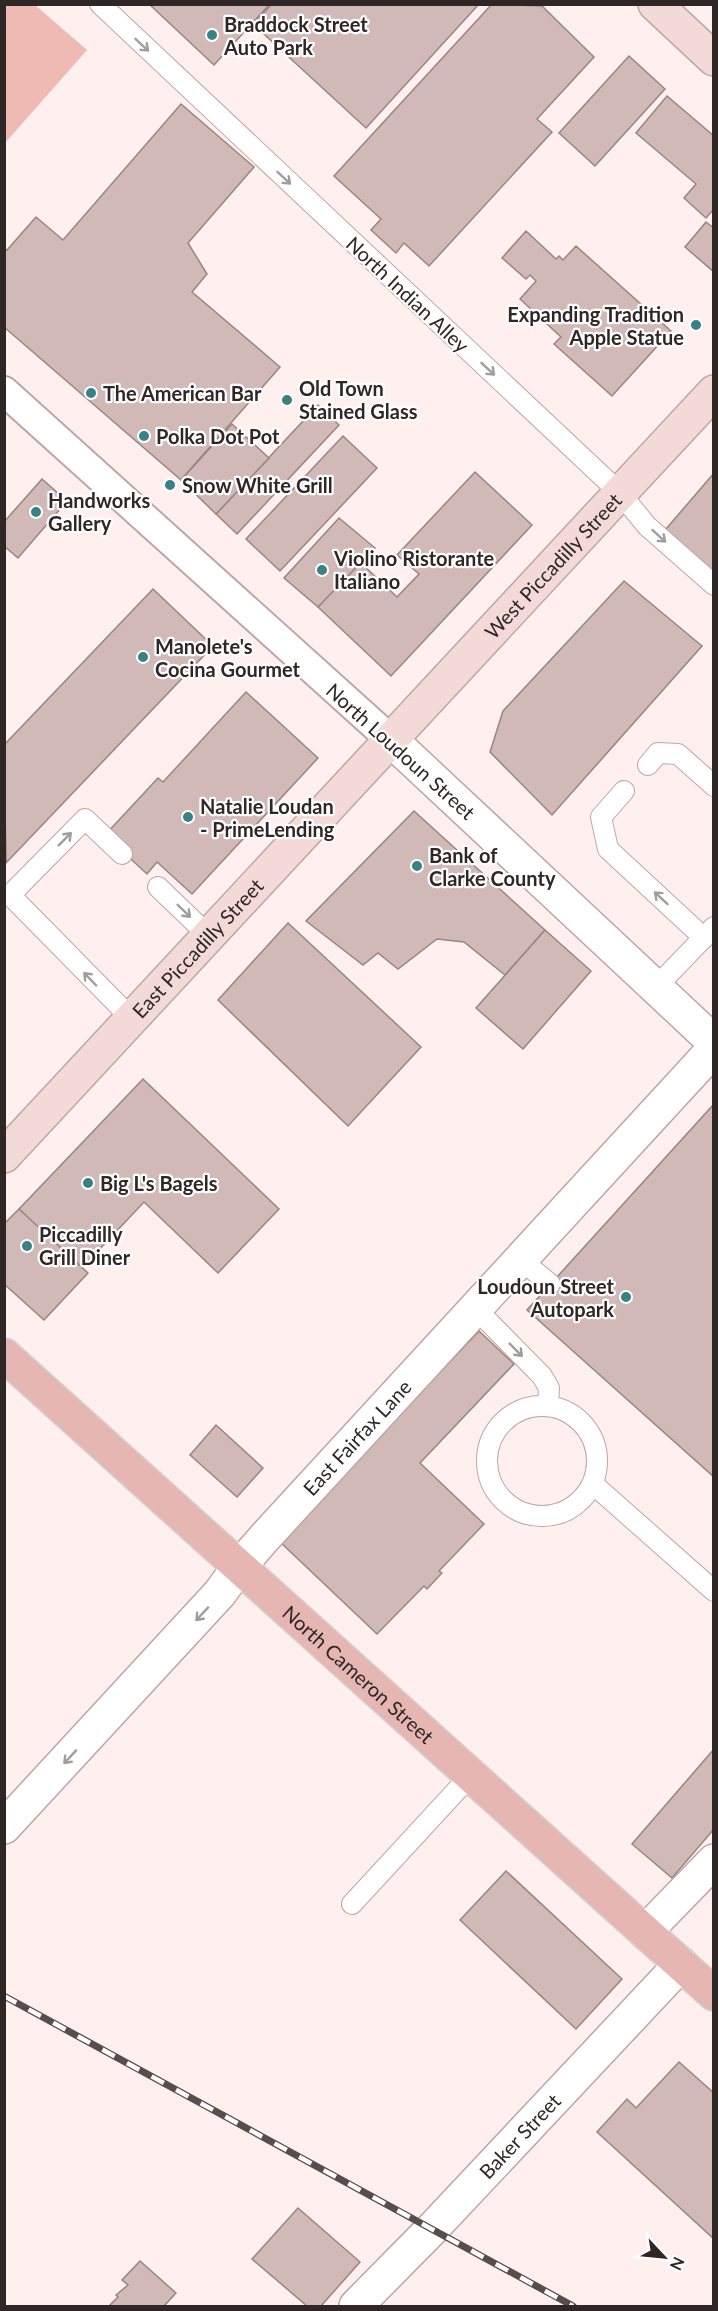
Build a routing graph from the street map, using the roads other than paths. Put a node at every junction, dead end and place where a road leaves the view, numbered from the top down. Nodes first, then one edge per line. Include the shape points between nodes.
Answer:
1 (100, 4) edge
2 (655, 4) edge
3 (714, 59) edge
4 (714, 392) edge
5 (6, 395) edge
6 (620, 492) junction
7 (714, 585) edge
8 (391, 740) junction
9 (648, 765) dead end
10 (714, 786) edge
11 (624, 791) dead end
12 (122, 854) dead end
13 (158, 887) dead end
14 (7, 893) edge
15 (709, 933) edge
16 (210, 936) junction
17 (656, 987) junction
18 (132, 1019) junction
19 (714, 1042) edge
20 (714, 1049) edge
21 (4, 1156) edge
22 (520, 1259) junction
23 (550, 1284) dead end
24 (475, 1308) junction
25 (4, 1355) edge
26 (548, 1405) junction
27 (593, 1484) junction
28 (238, 1568) junction
29 (714, 1591) edge
30 (470, 1776) junction
31 (4, 1827) edge
32 (714, 1861) edge
33 (352, 1904) dead end
34 (645, 1932) junction
35 (681, 1964) junction
36 (714, 1994) edge
37 (356, 2307) edge

1 -> 6 lane, North Indian Alley
2 - 3 main road
4 - 6 main road, West Piccadilly Street
5 - 8 street, North Loudoun Street
6 -> 7 lane, North Indian Alley via 647,526
6 - 8 main road, West Piccadilly Street
8 - 16 main road, East Piccadilly Street
8 - 17 street, North Loudoun Street
9 - 10 lane via 658,753 678,754
15 -> 11 lane via 608,849 601,817
14 -> 12 lane via 86,819
13 -> 16 lane
18 -> 14 lane
15 - 17 lane
16 - 18 main road, East Piccadilly Street
17 - 19 street, North Loudoun Street
18 - 21 main road, East Piccadilly Street
20 - 22 street, East Fairfax Lane
22 - 23 lane
22 - 24 street, East Fairfax Lane
24 -> 26 lane via 542,1376 549,1388
24 - 28 street, East Fairfax Lane
25 - 28 main road, North Cameron Street
26 - 27 lane via 572,1415 590,1433 596,1458
26 - 27 lane via 514,1412 500,1423 490,1440 486,1458 488,1478 497,1495 511,1508 529,1515 548,1516 566,1511 582,1500
27 - 29 lane
28 - 30 main road, North Cameron Street
28 -> 31 street, East Fairfax Lane via 220,1593
30 - 33 lane
30 - 34 main road, North Cameron Street
32 - 34 street
34 - 35 main road, North Cameron Street
35 - 36 main road, North Cameron Street
35 - 37 street, Baker Street

